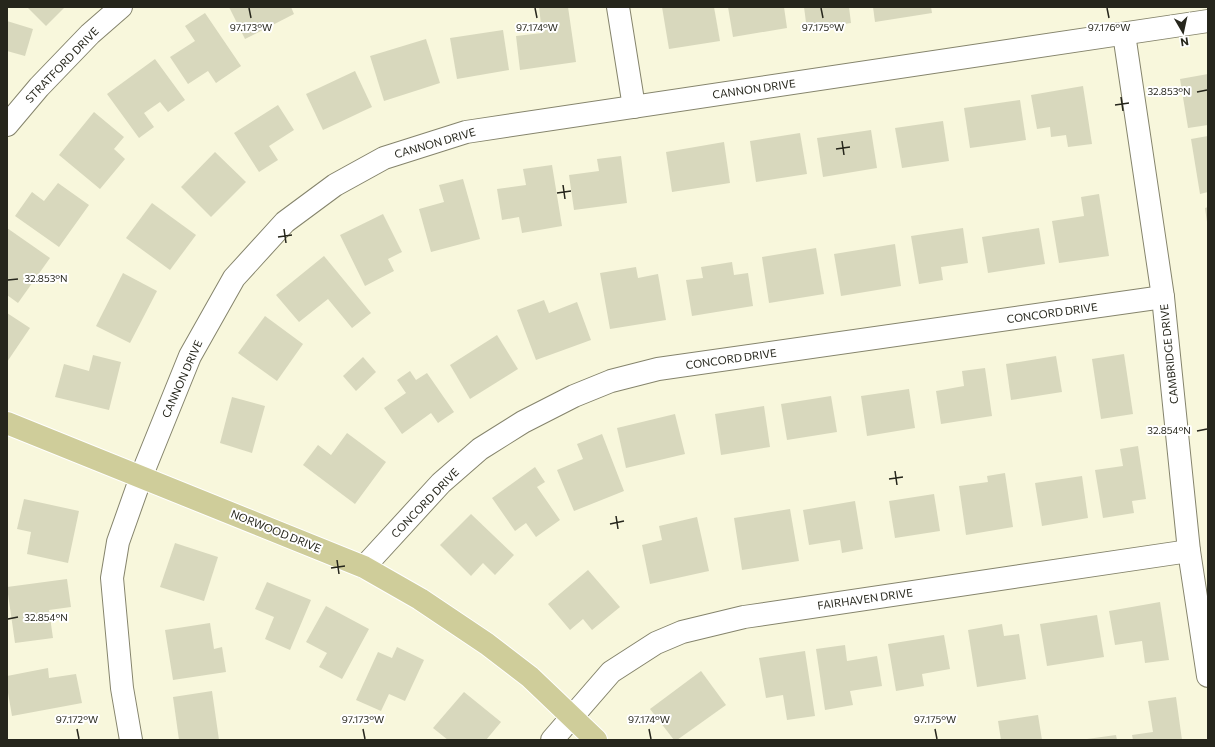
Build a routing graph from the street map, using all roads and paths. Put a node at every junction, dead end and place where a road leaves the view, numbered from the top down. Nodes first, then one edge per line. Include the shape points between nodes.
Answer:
1 (121, 7) edge
2 (618, 7) edge
3 (1208, 21) edge
4 (1124, 34) junction
5 (634, 107) junction
6 (7, 125) edge
7 (1163, 297) junction
8 (7, 423) edge
9 (141, 477) junction
10 (1190, 551) junction
11 (364, 567) junction
12 (1208, 676) edge
13 (572, 717) junction
14 (131, 740) edge
15 (552, 740) edge
16 (596, 740) edge

1 - 6 street, STRATFORD DRIVE via 90,34
2 - 5 street
3 - 4 street, CANNON DRIVE
4 - 5 street, CANNON DRIVE
4 - 7 street, CAMBRIDGE DRIVE
5 - 9 street, CANNON DRIVE via 466,132 384,158 335,185 285,222 234,278 190,356
7 - 10 street, CAMBRIDGE DRIVE
7 - 11 street, CONCORD DRIVE via 658,369 611,381 574,396 523,422 480,449 441,483
8 - 9 main road, NORWOOD DRIVE
9 - 11 main road, NORWOOD DRIVE
9 - 14 street, CANNON DRIVE via 118,542 112,578 122,688
10 - 12 street, CAMBRIDGE DRIVE
10 - 13 street, FAIRHAVEN DRIVE via 744,616 682,632 656,643 611,672
11 - 13 main road, NORWOOD DRIVE via 420,599 487,644 530,677
13 - 15 street, FAIRHAVEN DRIVE
13 - 16 main road, NORWOOD DRIVE

